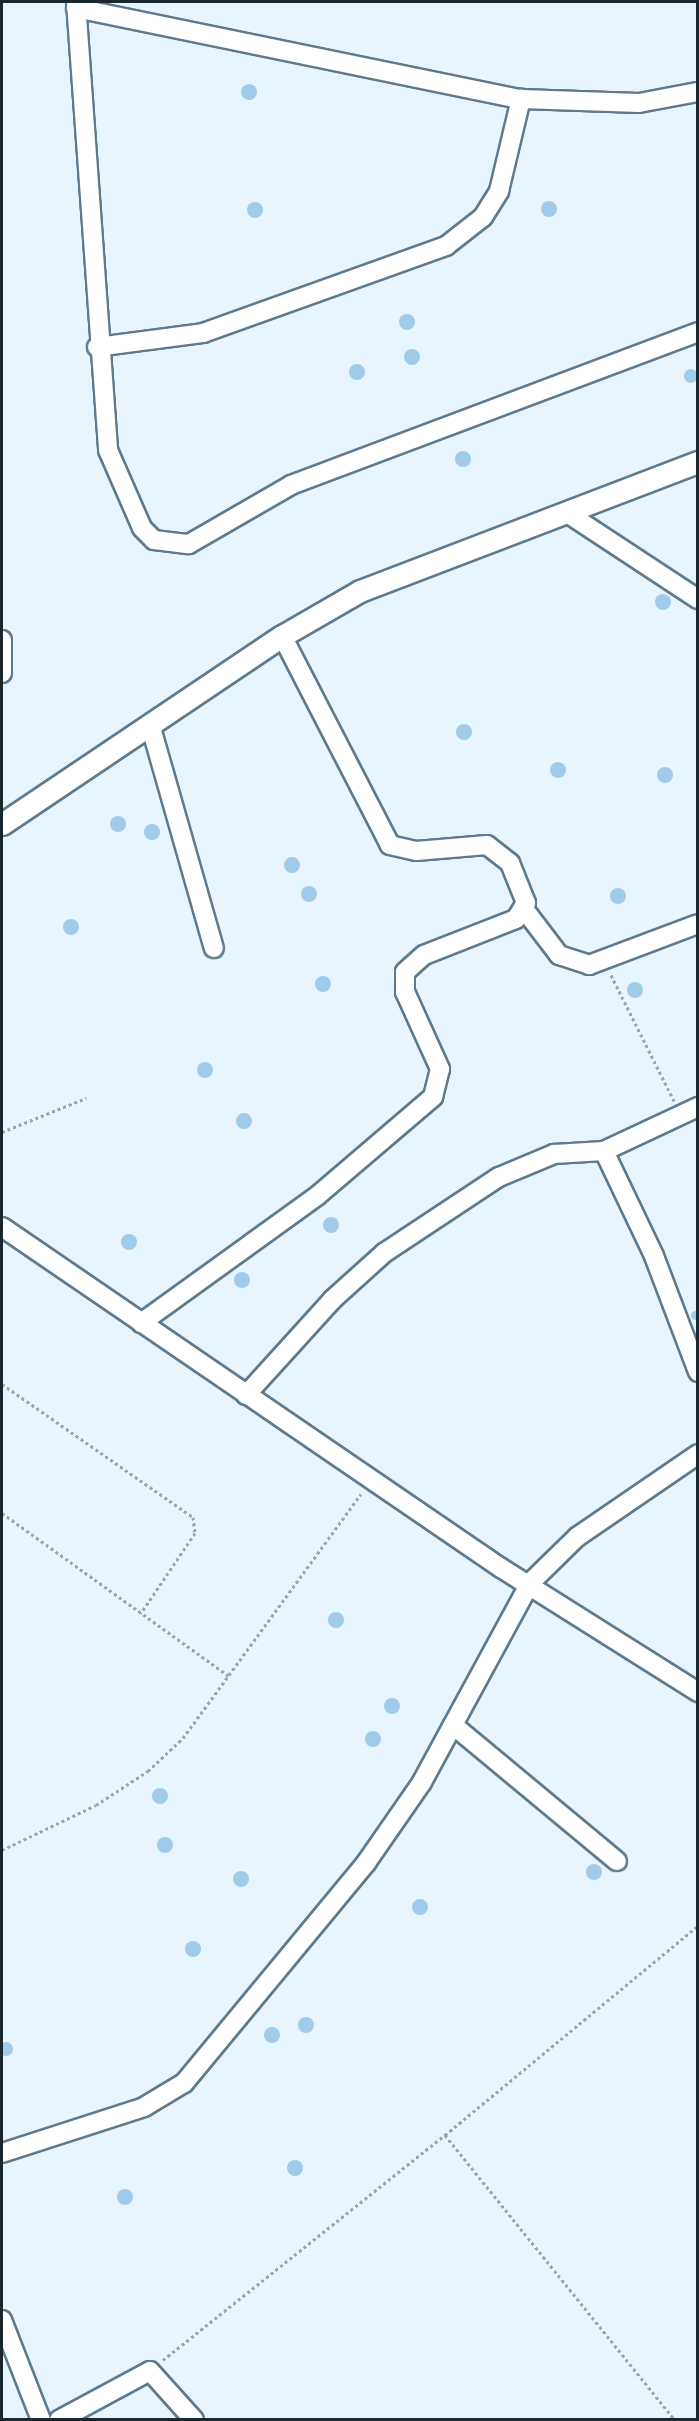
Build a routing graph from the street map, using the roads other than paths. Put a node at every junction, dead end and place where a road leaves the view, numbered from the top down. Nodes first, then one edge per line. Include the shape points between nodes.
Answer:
1 (76, 5) edge
2 (698, 92) edge
3 (521, 99) junction
4 (698, 332) edge
5 (97, 347) junction
6 (698, 462) edge
7 (567, 513) junction
8 (698, 599) edge
9 (282, 636) junction
10 (2, 640) edge
11 (2, 673) edge
12 (150, 724) junction
13 (2, 824) edge
14 (524, 909) junction
15 (698, 924) edge
16 (214, 948) dead end
17 (689, 1111) edge
18 (604, 1151) junction
19 (2, 1227) edge
20 (141, 1323) junction
21 (698, 1372) edge
22 (246, 1395) junction
23 (698, 1454) edge
24 (530, 1583) junction
25 (698, 1692) edge
26 (453, 1725) junction
27 (617, 1861) dead end
28 (2, 2153) edge
29 (2, 2320) edge
30 (41, 2420) edge
31 (58, 2420) edge
32 (194, 2420) edge

1 - 3 street
1 - 5 street
2 - 3 street via 639,103
3 - 5 street via 499,191 483,217 446,246 203,333
4 - 5 street via 291,485 189,544 176,546 154,540 142,528 110,459
6 - 7 street
7 - 8 street
7 - 9 street via 360,591
9 - 12 street
9 - 14 street via 390,845 416,850 487,844 510,864 526,896
10 - 11 street
12 - 13 street
12 - 16 street
14 - 15 street via 559,955 604,963
14 - 20 street via 516,919 424,956 405,972 405,992 440,1070 433,1097 317,1196
17 - 18 street
18 - 21 street via 654,1256
18 - 22 street via 533,1160 384,1253 332,1300
19 - 20 street
20 - 22 street
22 - 24 street
23 - 24 street via 577,1537
24 - 25 street
24 - 26 street
26 - 27 street
26 - 28 street via 366,1863 184,2083 144,2107
29 - 30 street
31 - 32 street via 150,2371

